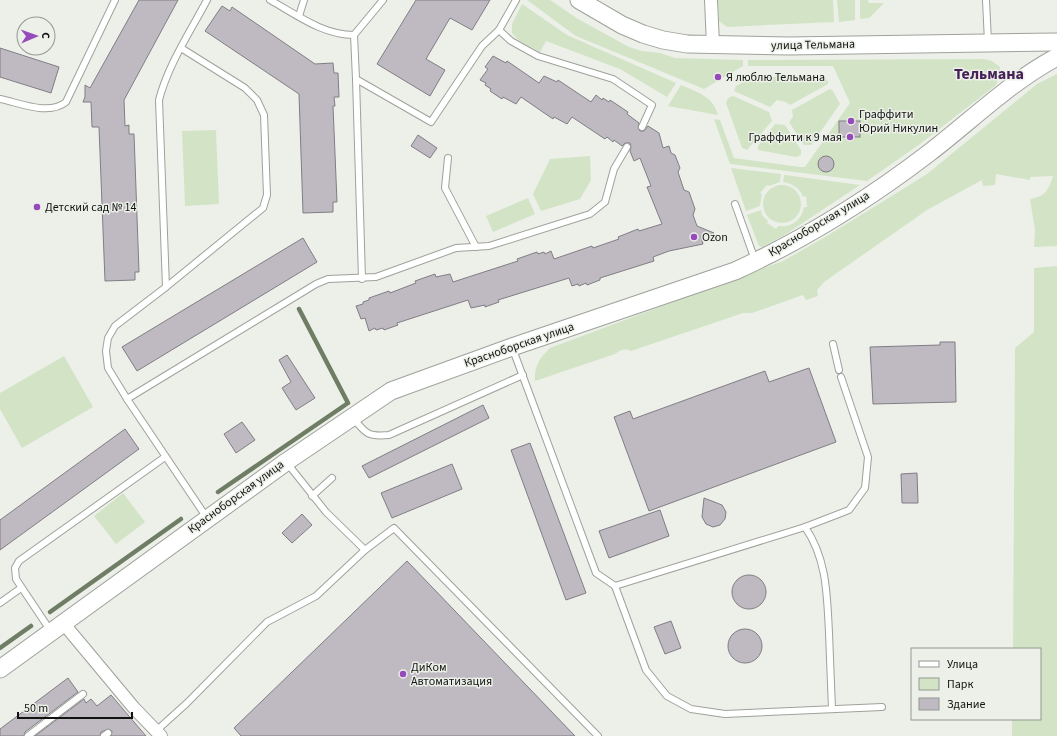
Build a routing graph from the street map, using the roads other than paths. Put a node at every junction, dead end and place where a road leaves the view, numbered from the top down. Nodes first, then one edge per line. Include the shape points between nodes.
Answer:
1 (115, 0) edge
2 (207, 0) edge
3 (270, 0) edge
4 (304, 0) edge
5 (382, 0) edge
6 (516, 0) edge
7 (579, 0) edge
8 (711, 0) edge
9 (986, 0) edge
10 (299, 16) junction
11 (499, 30) junction
12 (354, 35) junction
13 (988, 42) junction
14 (1057, 42) edge
15 (713, 45) junction
16 (181, 48) junction
17 (1057, 57) edge
18 (356, 79) junction
19 (0, 99) edge
20 (642, 127) dead end
21 (627, 147) dead end
22 (448, 158) dead end
23 (735, 204) dead end
24 (476, 246) junction
25 (755, 262) junction
26 (362, 279) junction
27 (166, 286) junction
28 (833, 344) dead end
29 (512, 347) junction
30 (839, 370) dead end
31 (523, 375) junction
32 (841, 378) dead end
33 (126, 399) junction
34 (353, 417) junction
35 (165, 457) junction
36 (286, 462) junction
37 (332, 478) dead end
38 (312, 496) junction
39 (207, 518) junction
40 (806, 527) junction
41 (365, 550) junction
42 (615, 586) junction
43 (21, 588) junction
44 (0, 603) edge
45 (58, 628) junction
46 (0, 669) edge
47 (83, 694) dead end
48 (882, 707) dead end
49 (832, 709) junction
50 (159, 734) edge
51 (28, 736) edge
52 (598, 736) edge

1 - 19 lane via 66,102 49,109
2 - 16 lane
3 - 10 lane
4 - 10 lane
5 - 12 lane
6 - 11 lane
7 - 15 street, улица Тельмана via 643,34 664,40
8 - 15 street
9 - 13 lane
10 - 12 lane via 334,34
11 - 18 lane via 482,46 431,122
11 - 20 lane via 511,41 538,56 613,79 630,89 652,105
12 - 18 lane
13 - 14 street, улица Тельмана
13 - 15 street, улица Тельмана
16 - 27 lane via 161,90 159,100
16 - 27 lane via 246,88 257,100 264,115 267,195 263,208
17 - 25 street, Красноборская улица via 1036,68 927,154 879,188 793,242
18 - 26 lane
21 - 24 lane via 614,169 605,202 590,214 489,246
22 - 24 lane via 445,188
23 - 25 lane
24 - 26 lane via 456,248 376,277
25 - 29 street, Красноборская улица via 728,274
26 - 33 lane via 328,279 316,284
27 - 33 lane via 115,326 108,338 108,368
28 - 30 lane
29 - 31 lane
29 - 34 street, Красноборская улица via 391,391
31 - 34 lane via 389,435 374,437 364,432
31 - 42 lane via 596,573
32 - 40 lane via 868,457 865,488 849,510
33 - 35 lane
34 - 36 street, Красноборская улица
35 - 39 lane
35 - 43 lane via 19,561 15,568 16,579
36 - 38 lane
36 - 39 street, Красноборская улица
37 - 38 lane
38 - 41 lane
39 - 45 street, Красноборская улица
40 - 42 lane
40 - 49 lane via 814,540 824,568 827,588
41 - 50 lane via 316,596 267,622
41 - 52 lane via 394,528
42 - 49 lane via 646,670 667,696 691,710 725,714
43 - 44 lane
43 - 45 lane
45 - 46 street, Красноборская улица
45 - 50 street
47 - 51 lane
48 - 49 lane

